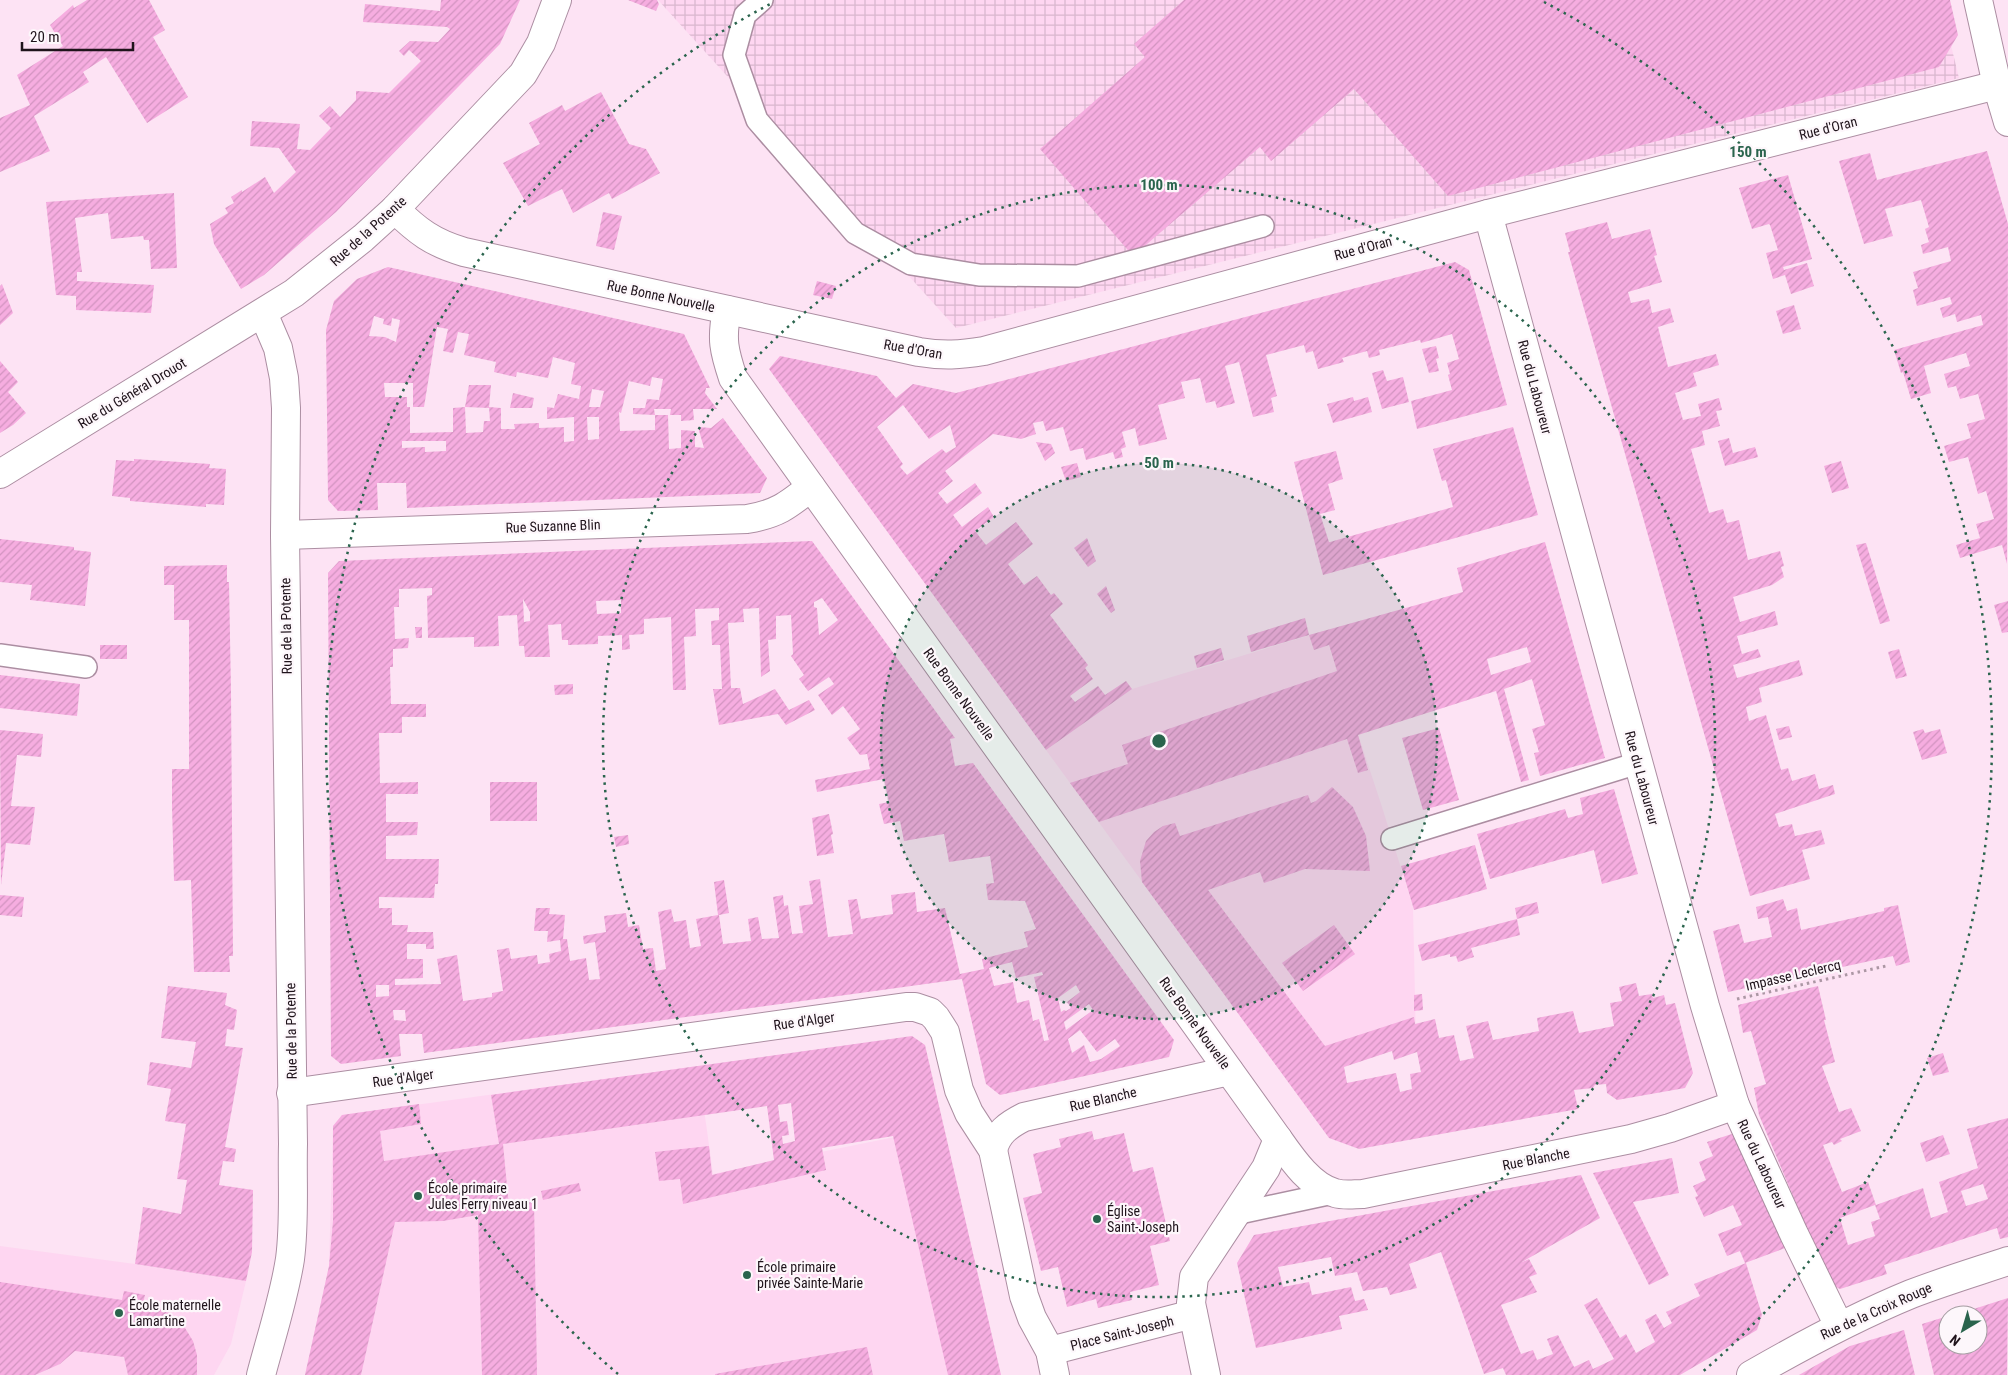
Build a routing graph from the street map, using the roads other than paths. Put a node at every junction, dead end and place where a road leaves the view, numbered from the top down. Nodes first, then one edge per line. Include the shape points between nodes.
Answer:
1 (557, 0) edge
2 (762, 0) edge
3 (1978, 0) edge
4 (1997, 85) junction
5 (2008, 122) edge
6 (395, 209) junction
7 (1488, 214) junction
8 (1263, 226) dead end
9 (727, 310) junction
10 (264, 313) junction
11 (0, 474) edge
12 (811, 487) junction
13 (285, 535) junction
14 (0, 655) edge
15 (86, 667) dead end
16 (1638, 764) junction
17 (1392, 839) dead end
18 (1229, 1071) junction
19 (291, 1093) junction
20 (1735, 1105) junction
21 (1278, 1139) junction
22 (993, 1150) junction
23 (1333, 1193) junction
24 (1236, 1214) junction
25 (2008, 1261) edge
26 (1193, 1314) junction
27 (1839, 1326) junction
28 (1053, 1363) edge
29 (261, 1375) edge
30 (1206, 1375) edge
31 (1751, 1375) edge

1 - 6 street, Rue de la Potente via 542,43 523,74
2 - 8 lane via 745,15 734,55 757,120 855,233 911,264 979,275 1078,276
3 - 4 street
4 - 5 street
4 - 7 street, Rue d'Oran
6 - 9 street, Rue Bonne Nouvelle via 413,227 446,247
6 - 10 street, Rue de la Potente via 316,277
7 - 9 street, Rue d'Oran via 959,355 939,356
7 - 16 street, Rue du Laboureur
9 - 12 street, Rue Bonne Nouvelle via 722,333 733,378
10 - 11 street, Rue du Général Drouot
10 - 13 street, Rue de la Potente via 278,348 284,378
12 - 13 street, Rue Suzanne Blin via 783,508 747,519
12 - 18 street, Rue Bonne Nouvelle
13 - 19 street, Rue de la Potente
14 - 15 lane
16 - 17 lane
16 - 20 street, Rue du Laboureur
18 - 21 street, Rue Bonne Nouvelle
18 - 22 street, Rue Blanche via 1024,1117 1000,1133
19 - 22 street, Rue d'Alger via 915,1007 930,1012 945,1032 962,1096
19 - 29 street, Rue de la Potente via 290,1260
20 - 23 street, Rue Blanche via 1670,1128 1594,1147 1363,1194
20 - 27 street, Rue du Laboureur
21 - 23 street via 1304,1172
21 - 24 street via 1266,1168
22 - 28 street, Rue d'Alger via 1024,1296
23 - 24 lane, Rue Blanche
24 - 26 street via 1194,1277 1191,1294
25 - 27 street, Rue de la Croix Rouge via 1912,1294
26 - 28 street, Place Saint-Joseph
26 - 30 street
27 - 31 street, Rue de la Croix Rouge

